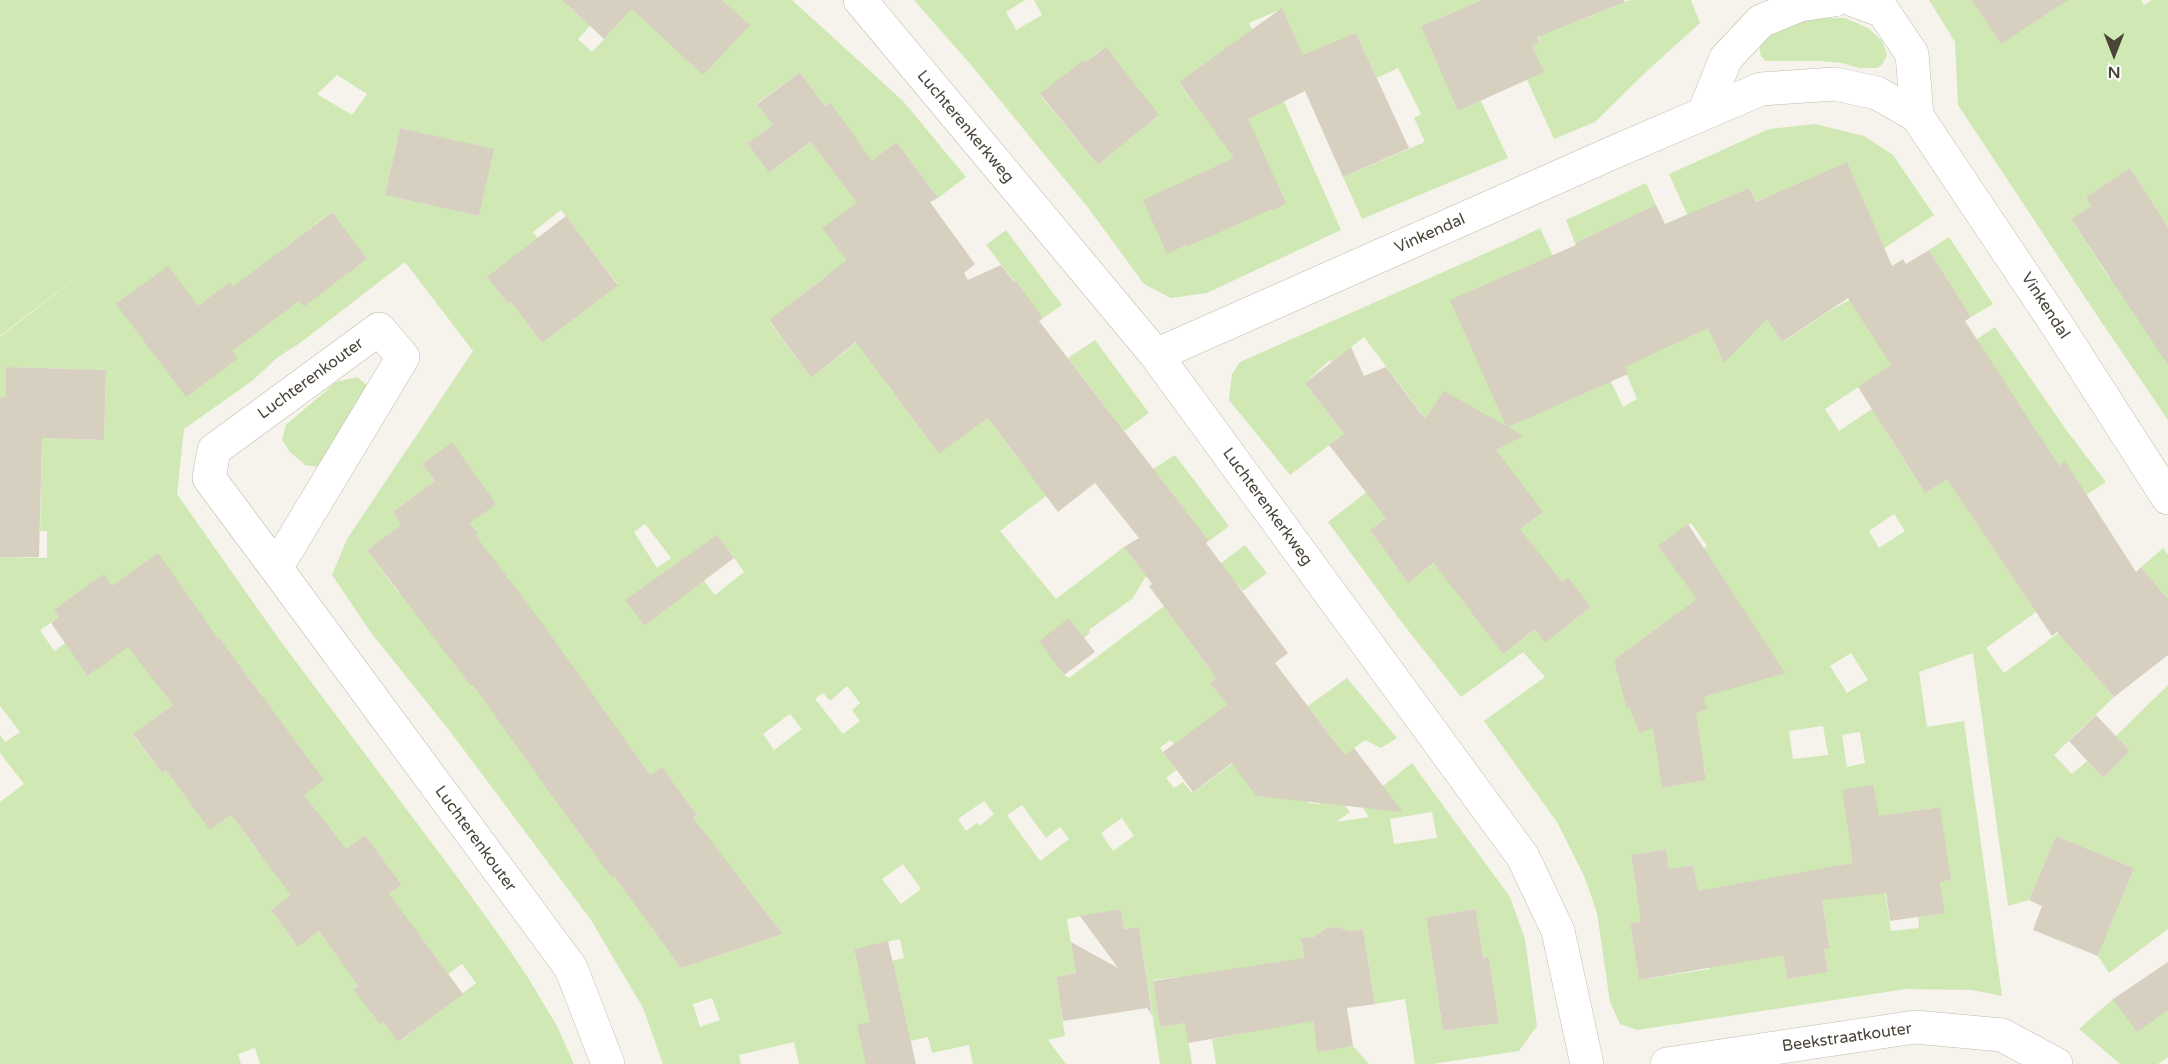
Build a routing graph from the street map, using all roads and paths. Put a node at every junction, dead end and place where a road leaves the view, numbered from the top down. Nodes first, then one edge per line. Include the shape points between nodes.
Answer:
1 (860, 0) edge
2 (1834, 0) edge
3 (1853, 0) edge
4 (1704, 113) junction
5 (1917, 116) junction
6 (1156, 356) junction
7 (2168, 498) edge
8 (276, 568) junction
9 (608, 1064) edge
10 (1587, 1064) edge
11 (1667, 1064) edge
12 (2056, 1064) edge

1 - 6 street, Luchterenkerkweg
2 - 4 street via 1800,4 1761,21 1726,58
3 - 5 street, Vinkendal via 1883,11 1912,54
4 - 5 street, Vinkendal via 1761,89 1835,84 1877,93
4 - 6 street, Vinkendal
5 - 7 street, Vinkendal
6 - 10 street, Luchterenkerkweg via 1523,857 1558,931
8 - 8 street, Luchterenkouter via 210,478 214,450 379,329 403,357
8 - 9 street, Luchterenkouter via 571,968
11 - 12 street, Beekstraatkouter via 1915,1027 2002,1035

